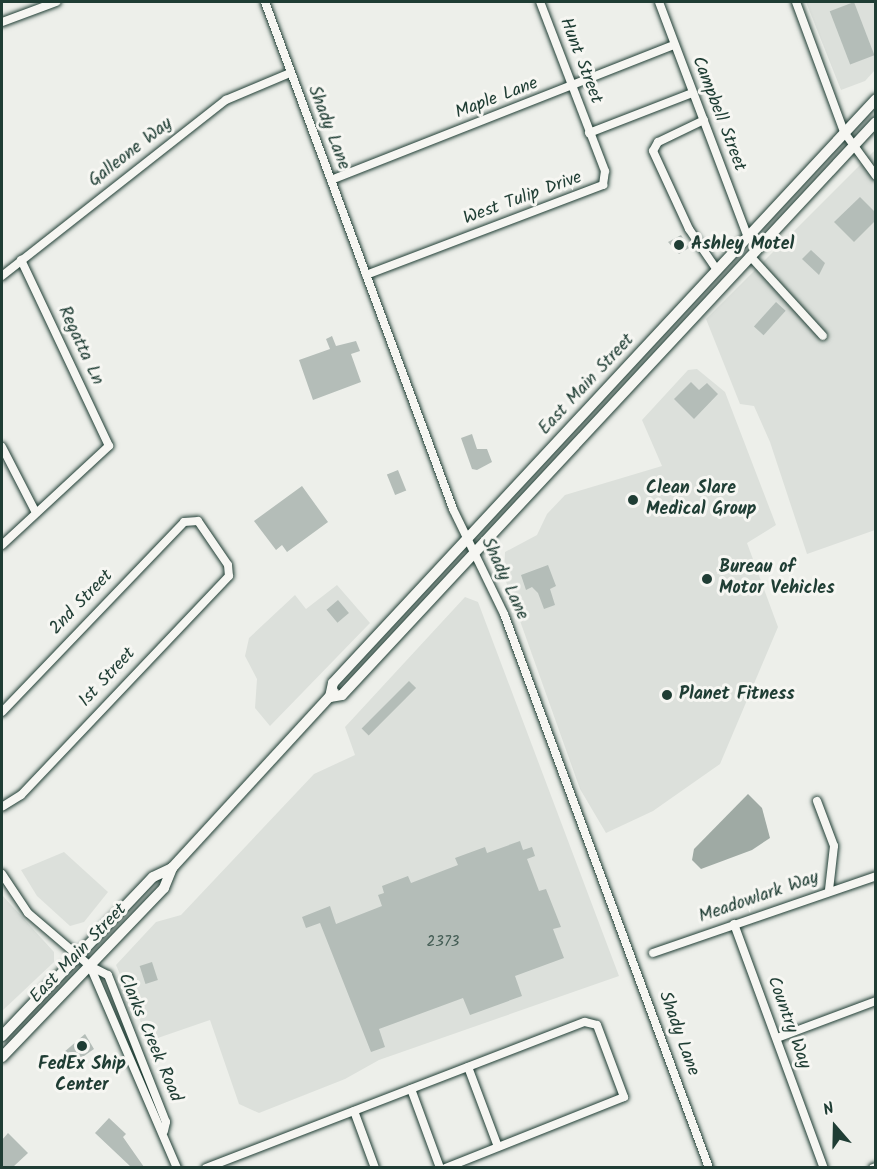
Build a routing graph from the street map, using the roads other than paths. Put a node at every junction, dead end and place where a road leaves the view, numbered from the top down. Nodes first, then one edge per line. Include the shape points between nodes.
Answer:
1 (56, 2) edge
2 (540, 2) edge
3 (658, 2) edge
4 (796, 2) edge
5 (262, 3) edge
6 (2, 22) edge
7 (674, 45) junction
8 (290, 73) junction
9 (572, 88) junction
10 (692, 93) junction
11 (876, 99) edge
12 (704, 120) junction
13 (876, 122) edge
14 (589, 132) junction
15 (844, 132) junction
16 (852, 147) junction
17 (876, 176) edge
18 (331, 180) junction
19 (748, 237) junction
20 (750, 256) junction
21 (21, 260) junction
22 (717, 270) junction
23 (366, 275) junction
24 (2, 276) edge
25 (823, 336) dead end
26 (2, 447) edge
27 (36, 513) junction
28 (189, 519) joint
29 (467, 539) junction
30 (2, 545) edge
31 (476, 552) junction
32 (330, 697) junction
33 (2, 712) edge
34 (817, 801) dead end
35 (2, 807) edge
36 (2, 874) edge
37 (876, 876) edge
38 (829, 890) junction
39 (734, 924) junction
40 (653, 954) dead end
41 (84, 961) junction
42 (876, 1001) edge
43 (2, 1036) edge
44 (777, 1038) junction
45 (2, 1057) edge
46 (468, 1067) junction
47 (411, 1089) junction
48 (354, 1111) junction
49 (498, 1147) junction
50 (177, 1167) edge
51 (206, 1167) edge
52 (375, 1167) edge
53 (440, 1167) edge
54 (446, 1167) edge
55 (709, 1167) edge
56 (824, 1167) edge

1 - 6 street
2 - 9 street, Hunt Street
3 - 7 street, Campbell Street
4 - 15 street
5 - 8 street, Shady Lane
7 - 9 street, Maple Lane
7 - 10 street, Campbell Street
8 - 18 street, Shady Lane
8 - 21 street, Galleone Way via 226,100
9 - 14 street, Hunt Street
9 - 18 street, Maple Lane
10 - 12 street, Campbell Street
10 - 14 street
11 - 15 main road, East Main Street
12 - 19 street, Campbell Street
12 - 22 street via 658,142 653,151 689,229
13 - 16 main road, East Main Street
14 - 23 street, West Tulip Drive via 605,171 600,187
15 - 16 street
15 - 19 main road, East Main Street
16 - 17 street
16 - 20 main road, East Main Street
18 - 23 street, Shady Lane
19 - 22 main road, East Main Street
20 - 25 street
20 - 31 main road, East Main Street
21 - 24 street, Galleone Way
21 - 27 street, Regatta Ln via 109,446
22 - 29 main road, East Main Street
23 - 29 street, Shady Lane
26 - 27 street
27 - 30 street
28 - 33 street, 2nd Street
28 - 35 street, 1st Street via 198,521 228,565 224,582 21,795
29 - 31 street, Shady Lane
29 - 32 main road, East Main Street via 385,627 386,634
31 - 32 main road, East Main Street via 342,695
31 - 55 street, Shady Lane via 504,614
32 - 41 main road, East Main Street via 172,868 153,877
34 - 38 street via 834,846
36 - 41 street via 28,913
37 - 38 street, Meadowlark Way
38 - 39 street, Meadowlark Way
39 - 40 street, Meadowlark Way
39 - 44 street, Country Way
41 - 43 main road, East Main Street
41 - 45 main road, East Main Street
41 - 50 street, Clarks Creek Road
42 - 44 street
44 - 56 street, Country Way
46 - 47 street
46 - 49 street
46 - 49 street via 585,1022 597,1025 601,1035 624,1097
47 - 48 street
47 - 53 street
48 - 51 street
48 - 52 street
49 - 54 street

